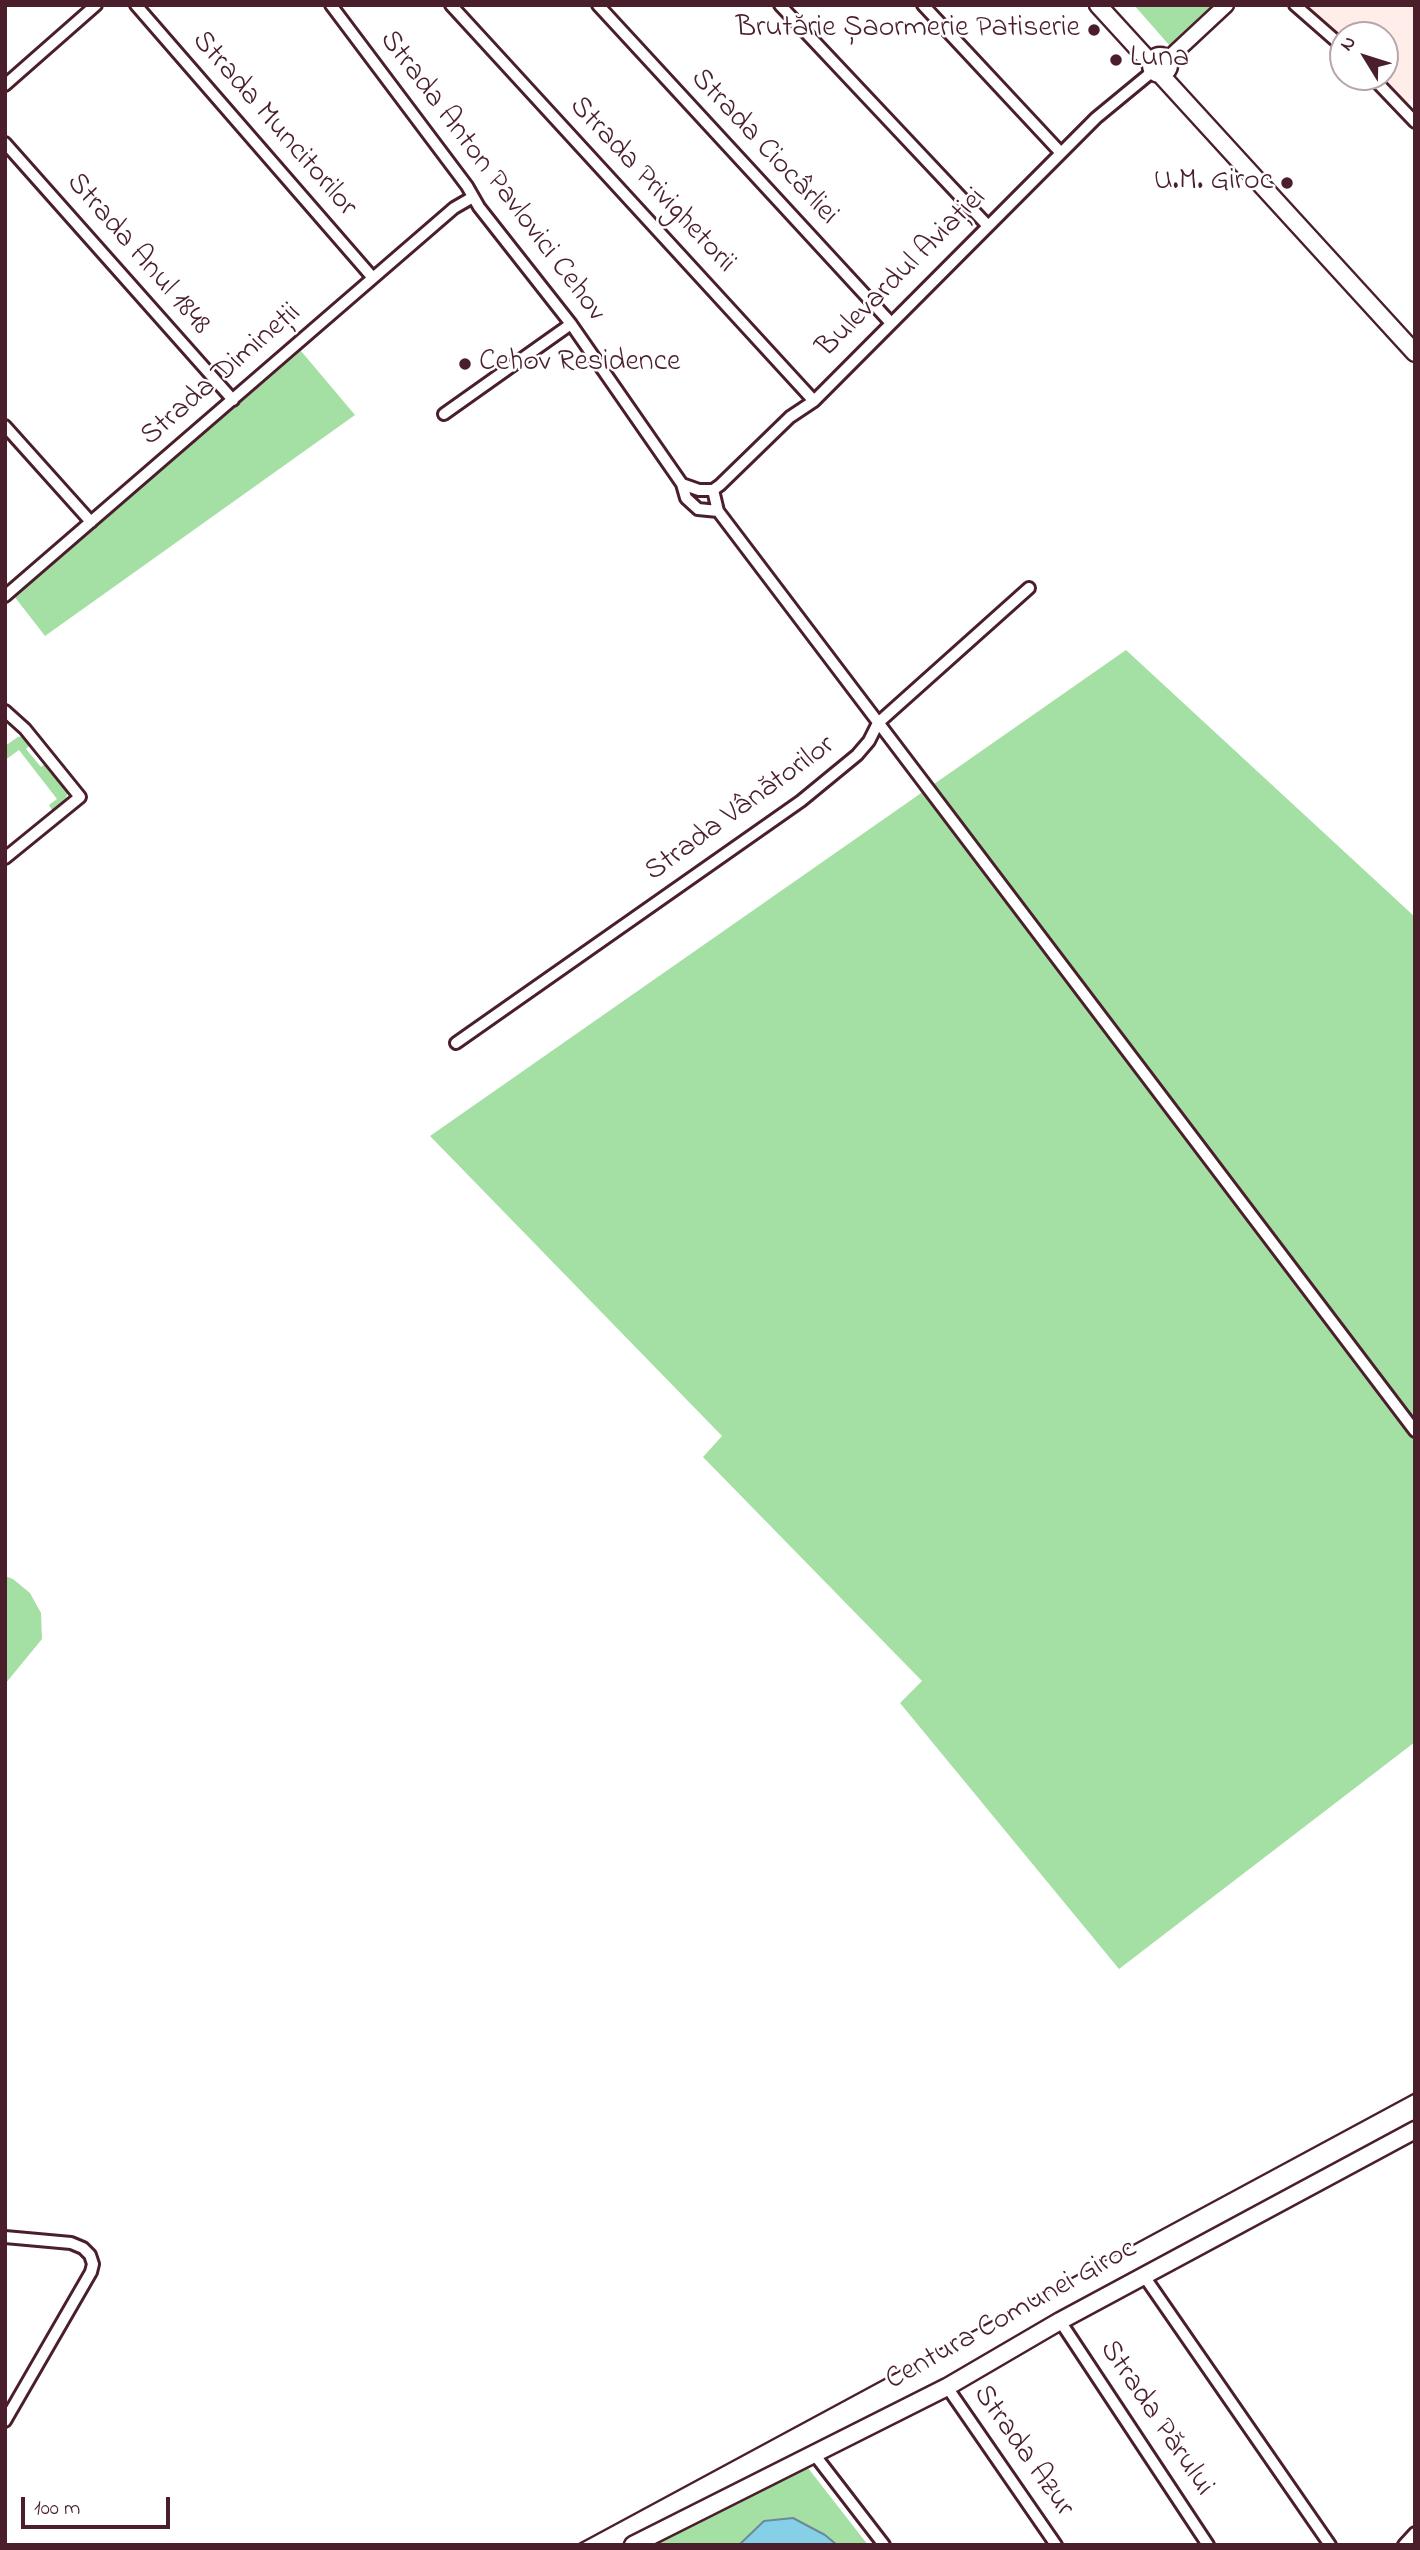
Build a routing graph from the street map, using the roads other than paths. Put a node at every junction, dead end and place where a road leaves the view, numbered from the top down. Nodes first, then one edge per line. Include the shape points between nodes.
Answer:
1 (96, 5) edge
2 (136, 5) edge
3 (331, 5) edge
4 (451, 5) edge
5 (598, 5) edge
6 (780, 5) edge
7 (923, 5) edge
8 (1098, 5) edge
9 (1111, 5) edge
10 (1226, 5) edge
11 (1295, 5) edge
12 (1329, 35) edge
13 (1159, 66) junction
14 (5, 85) edge
15 (1386, 91) edge
16 (1415, 103) edge
17 (1405, 111) junction
18 (1415, 122) edge
19 (5, 143) edge
20 (1061, 153) junction
21 (474, 197) junction
22 (988, 226) junction
23 (373, 278) junction
24 (891, 323) junction
25 (571, 324) junction
26 (1415, 339) edge
27 (1415, 354) edge
28 (233, 400) junction
29 (814, 401) junction
30 (444, 414) dead end
31 (5, 426) edge
32 (682, 484) junction
33 (713, 490) junction
34 (718, 512) junction
35 (91, 522) junction
36 (1029, 587) dead end
37 (5, 596) edge
38 (5, 711) edge
39 (878, 723) junction
40 (5, 858) edge
41 (457, 1043) dead end
42 (1415, 1431) edge
43 (1415, 2130) edge
44 (5, 2237) edge
45 (1144, 2276) junction
46 (1060, 2321) junction
47 (947, 2387) junction
48 (5, 2421) edge
49 (814, 2454) junction
50 (1415, 2533) edge
51 (633, 2545) edge
52 (884, 2545) edge
53 (1056, 2545) edge
54 (1208, 2545) edge
55 (1330, 2545) edge
56 (1404, 2545) edge

1 - 14 street
2 - 23 street, Strada Muncitorilor
3 - 21 street, Strada Anton Pavlovici Cehov
4 - 29 street, Strada Privighetorii
5 - 24 street, Strada Ciocârliei
6 - 22 street
7 - 20 street
8 - 13 main road
9 - 13 main road
10 - 13 street, Bulevardul Aviației
11 - 12 street
13 - 20 street, Bulevardul Aviației
13 - 26 main road
13 - 27 main road
15 - 17 street
16 - 17 street
17 - 18 street
19 - 28 street, Strada Anul 1848
20 - 22 street, Bulevardul Aviației
21 - 23 street, Strada Dimineții via 454,208
21 - 25 street, Strada Anton Pavlovici Cehov
22 - 24 street, Bulevardul Aviației
23 - 28 street, Strada Dimineții
24 - 29 street, Bulevardul Aviației
25 - 30 street
25 - 32 street, Strada Anton Pavlovici Cehov
28 - 35 street, Strada Dimineții
29 - 33 street, Bulevardul Aviației
31 - 35 street
32 - 33 street
32 - 34 street, Strada Anton Pavlovici Cehov via 691,504
33 - 34 street
34 - 39 street
35 - 37 street, Strada Dimineții
36 - 39 street, Strada Vânătorilor
38 - 40 street via 80,797
39 - 41 street, Strada Vânătorilor via 858,755 801,801
39 - 42 street
43 - 45 main road, Centura Comunei Giroc
44 - 48 street via 71,2243 83,2248 93,2263
45 - 46 main road, Centura Comunei Giroc
45 - 55 street
46 - 47 main road, Centura Comunei Giroc
46 - 54 street, Strada Părului
47 - 49 main road, Centura Comunei Giroc
47 - 53 street, Strada Azur
49 - 51 main road, Centura Comunei Giroc
49 - 52 street
50 - 56 street

